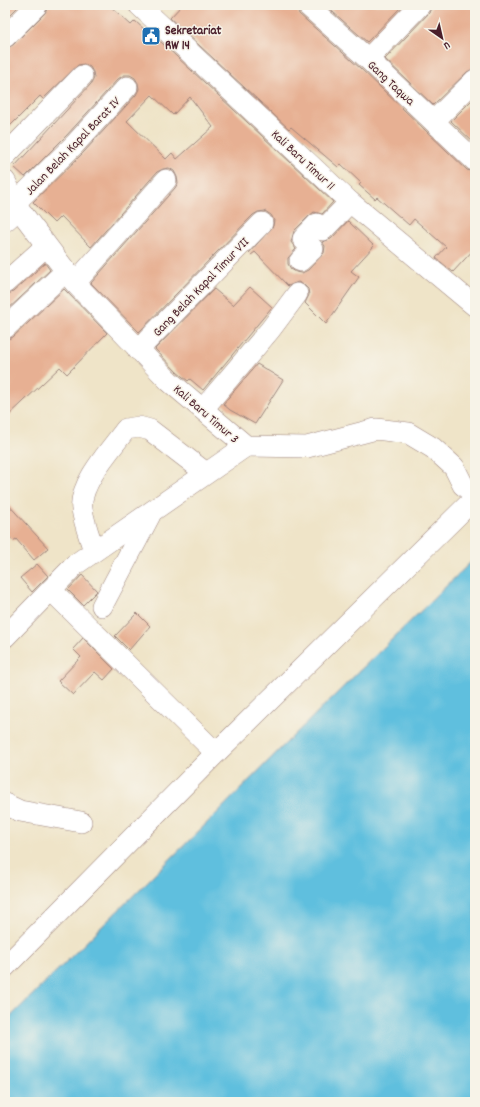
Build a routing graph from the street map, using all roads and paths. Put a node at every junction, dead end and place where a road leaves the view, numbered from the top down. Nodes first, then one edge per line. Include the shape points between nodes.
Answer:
1 (37, 5) edge
2 (307, 5) edge
3 (420, 5) edge
4 (149, 8) edge
5 (5, 37) edge
6 (368, 59) junction
7 (82, 76) dead end
8 (475, 80) edge
9 (127, 87) dead end
10 (434, 121) junction
11 (5, 156) edge
12 (475, 161) edge
13 (166, 180) dead end
14 (5, 182) edge
15 (350, 202) junction
16 (14, 211) edge
17 (262, 223) dead end
18 (46, 246) junction
19 (300, 261) dead end
20 (70, 277) junction
21 (5, 283) edge
22 (297, 294) dead end
23 (475, 306) edge
24 (5, 328) edge
25 (138, 350) junction
26 (203, 409) junction
27 (246, 446) junction
28 (206, 473) junction
29 (475, 495) edge
30 (475, 498) edge
31 (152, 511) junction
32 (94, 551) junction
33 (51, 590) junction
34 (102, 606) dead end
35 (5, 637) edge
36 (216, 754) junction
37 (5, 804) edge
38 (81, 822) dead end
39 (5, 967) edge

1 - 5 street
2 - 6 street, Gang Taqwa
3 - 6 street
4 - 15 street, Kali Baru Timur 11
6 - 10 street, Gang Taqwa
7 - 11 street
8 - 10 street
9 - 16 street, Jalan Belah Kapal Barat IV
10 - 12 street, Gang Taqwa
13 - 20 street
14 - 16 street, Kali Baru Timur 3
15 - 19 street via 322,230 317,224 303,239 313,248
15 - 23 street, Kali Baru Timur 11
16 - 18 street, Kali Baru Timur 3
17 - 25 street, Gang Belah Kapal Timur VII
18 - 20 street, Kali Baru Timur 3
18 - 21 street
20 - 24 street
20 - 25 street, Kali Baru Timur 3
22 - 26 street
25 - 26 street, Kali Baru Timur 3
26 - 27 street, Kali Baru Timur 3
27 - 28 street
27 - 29 street, Kali Baru Timur 3 via 307,447 376,429 408,433 433,448 454,467 463,485
28 - 31 street
28 - 32 street via 150,430 139,427 126,429 88,482 82,495 82,509
30 - 36 street
31 - 32 street
31 - 34 street
32 - 33 street via 76,564
33 - 35 street
33 - 36 street
36 - 39 street
37 - 38 street via 20,811

